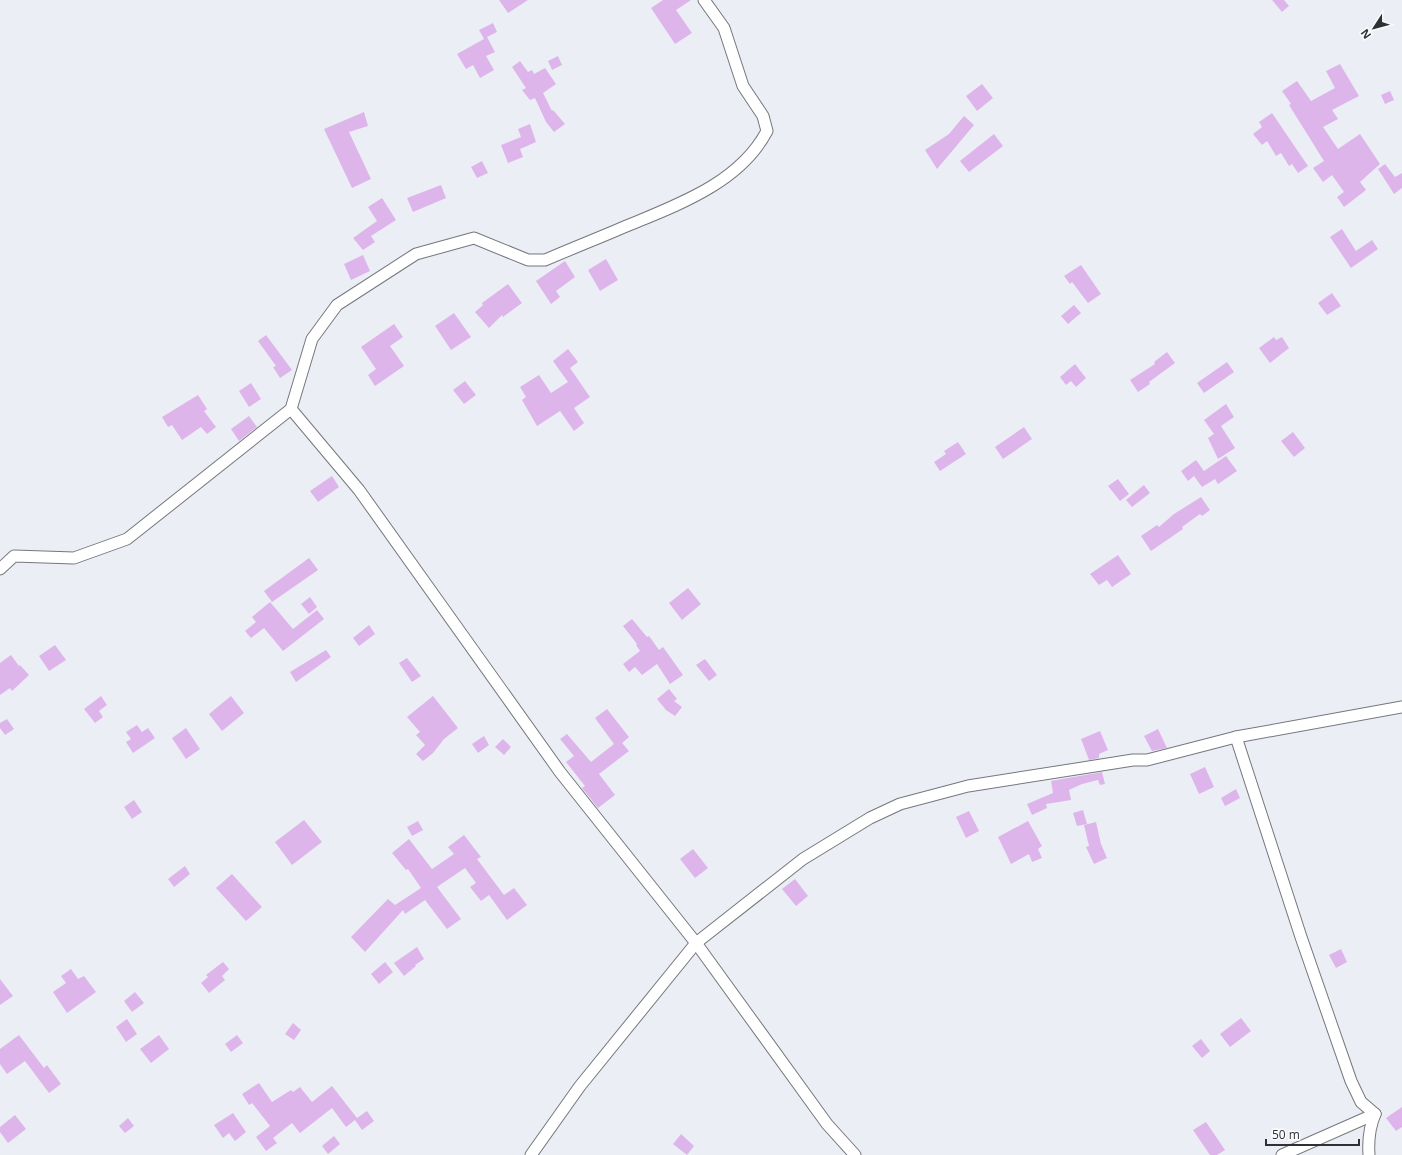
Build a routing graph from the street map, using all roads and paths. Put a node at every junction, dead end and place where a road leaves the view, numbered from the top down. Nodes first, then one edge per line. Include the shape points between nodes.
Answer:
1 (704, 0) edge
2 (291, 409) junction
3 (0, 569) edge
4 (1402, 707) edge
5 (1236, 737) junction
6 (696, 943) junction
7 (1375, 1114) junction
8 (531, 1155) edge
9 (855, 1155) edge
10 (1282, 1155) edge
11 (1369, 1155) edge

1 - 2 street via 724,28 743,86 763,116 767,131 762,141 738,167 692,199 545,260 528,260 474,238 416,254 337,305 312,339
2 - 3 street via 127,538 74,558 14,556
2 - 6 street via 359,490 560,772
4 - 5 street
5 - 6 street via 1147,760 1133,760 968,786 900,804 870,818 803,859
5 - 7 street via 1351,1081 1361,1102
6 - 8 street via 580,1086
6 - 9 street via 827,1124
7 - 10 street
7 - 11 street via 1369,1132

